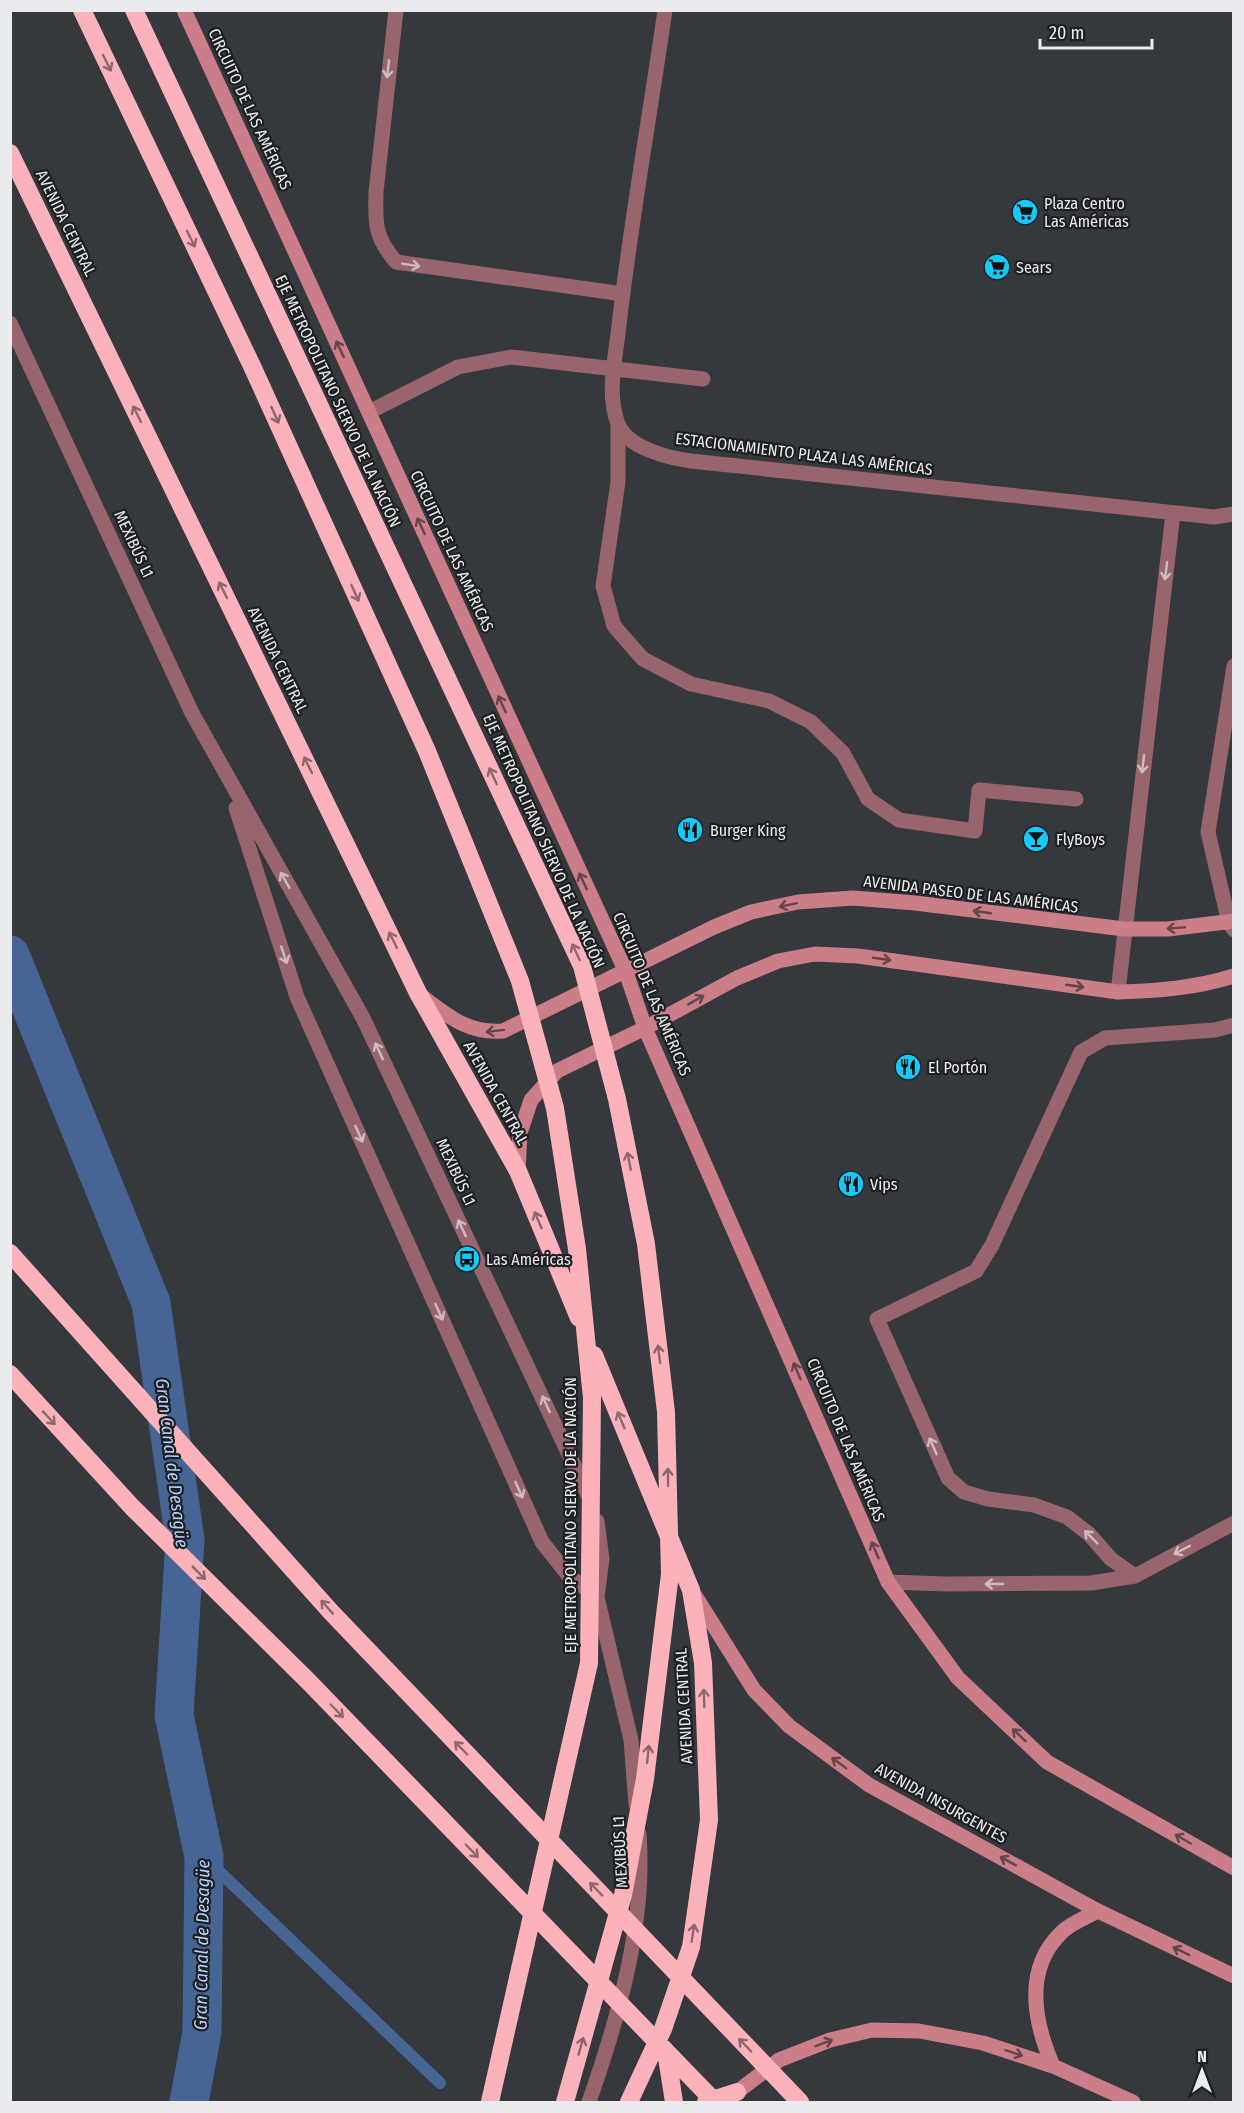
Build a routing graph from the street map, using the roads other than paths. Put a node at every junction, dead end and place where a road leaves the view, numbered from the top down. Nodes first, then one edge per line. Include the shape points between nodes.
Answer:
1 (82, 10) edge
2 (134, 10) edge
3 (184, 10) edge
4 (396, 10) edge
5 (665, 10) edge
6 (10, 153) edge
7 (622, 294) junction
8 (10, 323) edge
9 (614, 370) junction
10 (703, 379) dead end
11 (369, 412) junction
12 (618, 426) junction
13 (1173, 513) junction
14 (1233, 514) edge
15 (1233, 666) edge
16 (227, 779) junction
17 (1076, 799) dead end
18 (1232, 925) edge
19 (1124, 929) junction
20 (626, 972) junction
21 (1233, 976) edge
22 (1118, 992) junction
23 (418, 993) junction
24 (1233, 1025) edge
25 (645, 1028) junction
26 (518, 1171) junction
27 (10, 1253) edge
28 (10, 1374) edge
29 (1233, 1523) edge
30 (1135, 1576) junction
31 (888, 1582) junction
32 (691, 1590) junction
33 (597, 1598) junction
34 (1233, 1868) edge
35 (1098, 1911) junction
36 (1233, 1976) edge
37 (663, 2029) junction
38 (1053, 2066) junction
39 (591, 2096) edge
40 (734, 2097) edge
41 (490, 2103) edge
42 (565, 2103) edge
43 (629, 2103) edge
44 (674, 2103) edge
45 (706, 2103) edge
46 (715, 2103) edge
47 (800, 2103) edge
48 (1133, 2103) edge

1 -> 41 highway, EJE METROPOLITANO SIERVO DE LA NACIÓN via 252,366 427,751 520,981 555,1108 578,1249 592,1398 589,1663
42 -> 2 highway, EJE METROPOLITANO SIERVO DE LA NACIÓN via 627,1872 645,1779 670,1574 666,1412 646,1244 617,1099 582,966
11 -> 3 main road, CIRCUITO DE LAS AMÉRICAS
4 -> 7 lane via 376,192 375,218 380,243 396,262
5 - 7 lane
23 -> 6 highway, AVENIDA CENTRAL
7 - 9 lane
8 - 16 lane, MEXIBÚS L1
9 - 10 lane
9 - 11 lane via 511,357 458,367
9 - 12 lane via 612,390
20 -> 11 main road, CIRCUITO DE LAS AMÉRICAS
12 - 13 lane, ESTACIONAMIENTO PLAZA LAS AMÉRICAS via 641,448 675,459
12 - 17 lane via 618,482 603,586 614,626 643,659 691,684 769,701 811,722 843,753 868,799 899,820 975,831 979,790
13 - 14 lane, ESTACIONAMIENTO PLAZA LAS AMÉRICAS via 1214,517
13 -> 19 lane
15 - 18 lane via 1208,832
16 -> 33 lane, MEXIBÚS L1 via 297,997 542,1542 568,1576
33 -> 16 lane, MEXIBÚS L1 via 602,1559 595,1509 363,1018
18 -> 19 main road, AVENIDA PASEO DE LAS AMÉRICAS
19 -> 20 main road, AVENIDA PASEO DE LAS AMÉRICAS via 894,901 853,898 798,902 751,912 714,927
19 - 22 lane
20 -> 23 main road, AVENIDA PASEO DE LAS AMÉRICAS via 503,1031 484,1033 458,1022
20 - 25 main road, CIRCUITO DE LAS AMÉRICAS
21 - 22 main road via 1188,987
25 -> 22 main road via 736,978 778,961 815,954 858,956
23 - 26 highway, AVENIDA CENTRAL
30 -> 24 lane via 1067,1517 1034,1505 964,1492 948,1478 877,1319 976,1270 996,1236 1081,1052 1105,1038 1215,1030
25 - 26 main road via 557,1071 531,1100 520,1133
31 -> 25 main road, CIRCUITO DE LAS AMÉRICAS
32 -> 26 highway, AVENIDA CENTRAL
47 -> 27 highway via 331,1612
28 -> 46 highway via 132,1507 310,1683
29 -> 30 lane
30 -> 31 lane via 1091,1583
34 -> 31 main road, CIRCUITO DE LAS AMÉRICAS via 1047,1762 958,1678
35 -> 32 main road, AVENIDA INSURGENTES via 870,1785 789,1726 754,1690
37 -> 32 highway, AVENIDA CENTRAL via 691,1947 709,1820 703,1663
33 - 39 lane, MEXIBÚS L1 via 631,1740 640,1900 632,1955
36 -> 35 main road, AVENIDA INSURGENTES
35 - 38 main road via 1063,1930 1044,1953 1036,1976 1040,2036
37 - 43 highway, AVENIDA CENTRAL
37 - 44 highway
40 -> 38 main road via 779,2060 830,2040 872,2030 919,2031 983,2043
38 - 48 main road
40 - 45 highway

